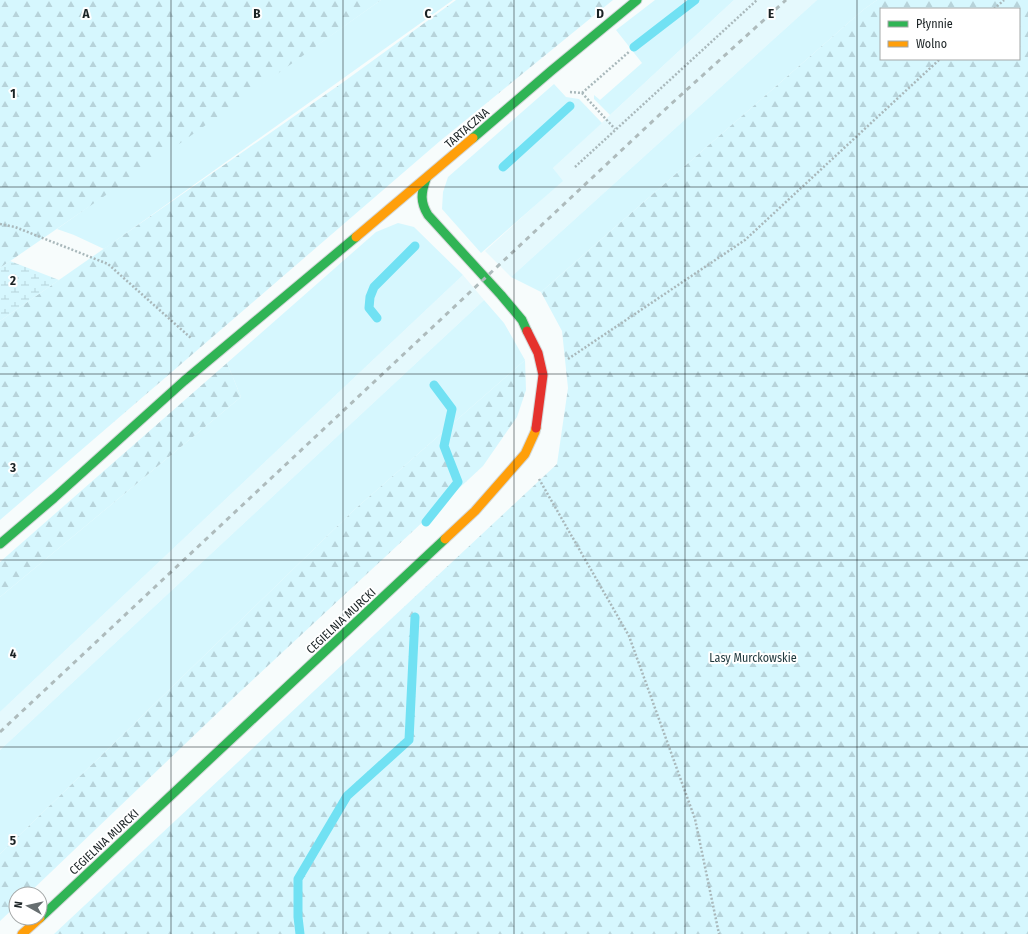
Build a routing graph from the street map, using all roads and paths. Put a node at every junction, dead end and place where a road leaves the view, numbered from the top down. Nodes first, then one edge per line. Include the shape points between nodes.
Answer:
1 (637, 0) edge
2 (757, 0) edge
3 (1004, 0) edge
4 (995, 8) edge
5 (630, 51) dead end
6 (939, 60) edge
7 (551, 71) junction
8 (582, 93) junction
9 (616, 129) junction
10 (575, 167) dead end
11 (426, 179) junction
12 (0, 224) edge
13 (213, 358) junction
14 (543, 375) junction
15 (525, 454) junction
16 (0, 544) edge
17 (48, 911) edge
18 (31, 926) edge
19 (22, 934) edge
20 (720, 934) edge

1 - 7 street, TARTACZNA
2 - 9 path
3 - 4 path
5 - 8 path
6 - 14 path via 745,240
7 - 8 path via 569,92
7 - 11 street, TARTACZNA
8 - 9 path
9 - 10 path
11 - 13 street, TARTACZNA
11 - 14 street, CEGIELNIA MURCKI via 421,191 424,210 522,320 538,353
12 - 13 path via 15,227 108,264
13 - 16 street, TARTACZNA
14 - 15 street, CEGIELNIA MURCKI via 535,432
15 - 17 street, CEGIELNIA MURCKI via 475,511
15 - 20 path via 629,636 695,819
18 - 19 street, CEGIELNIA MURCKI

